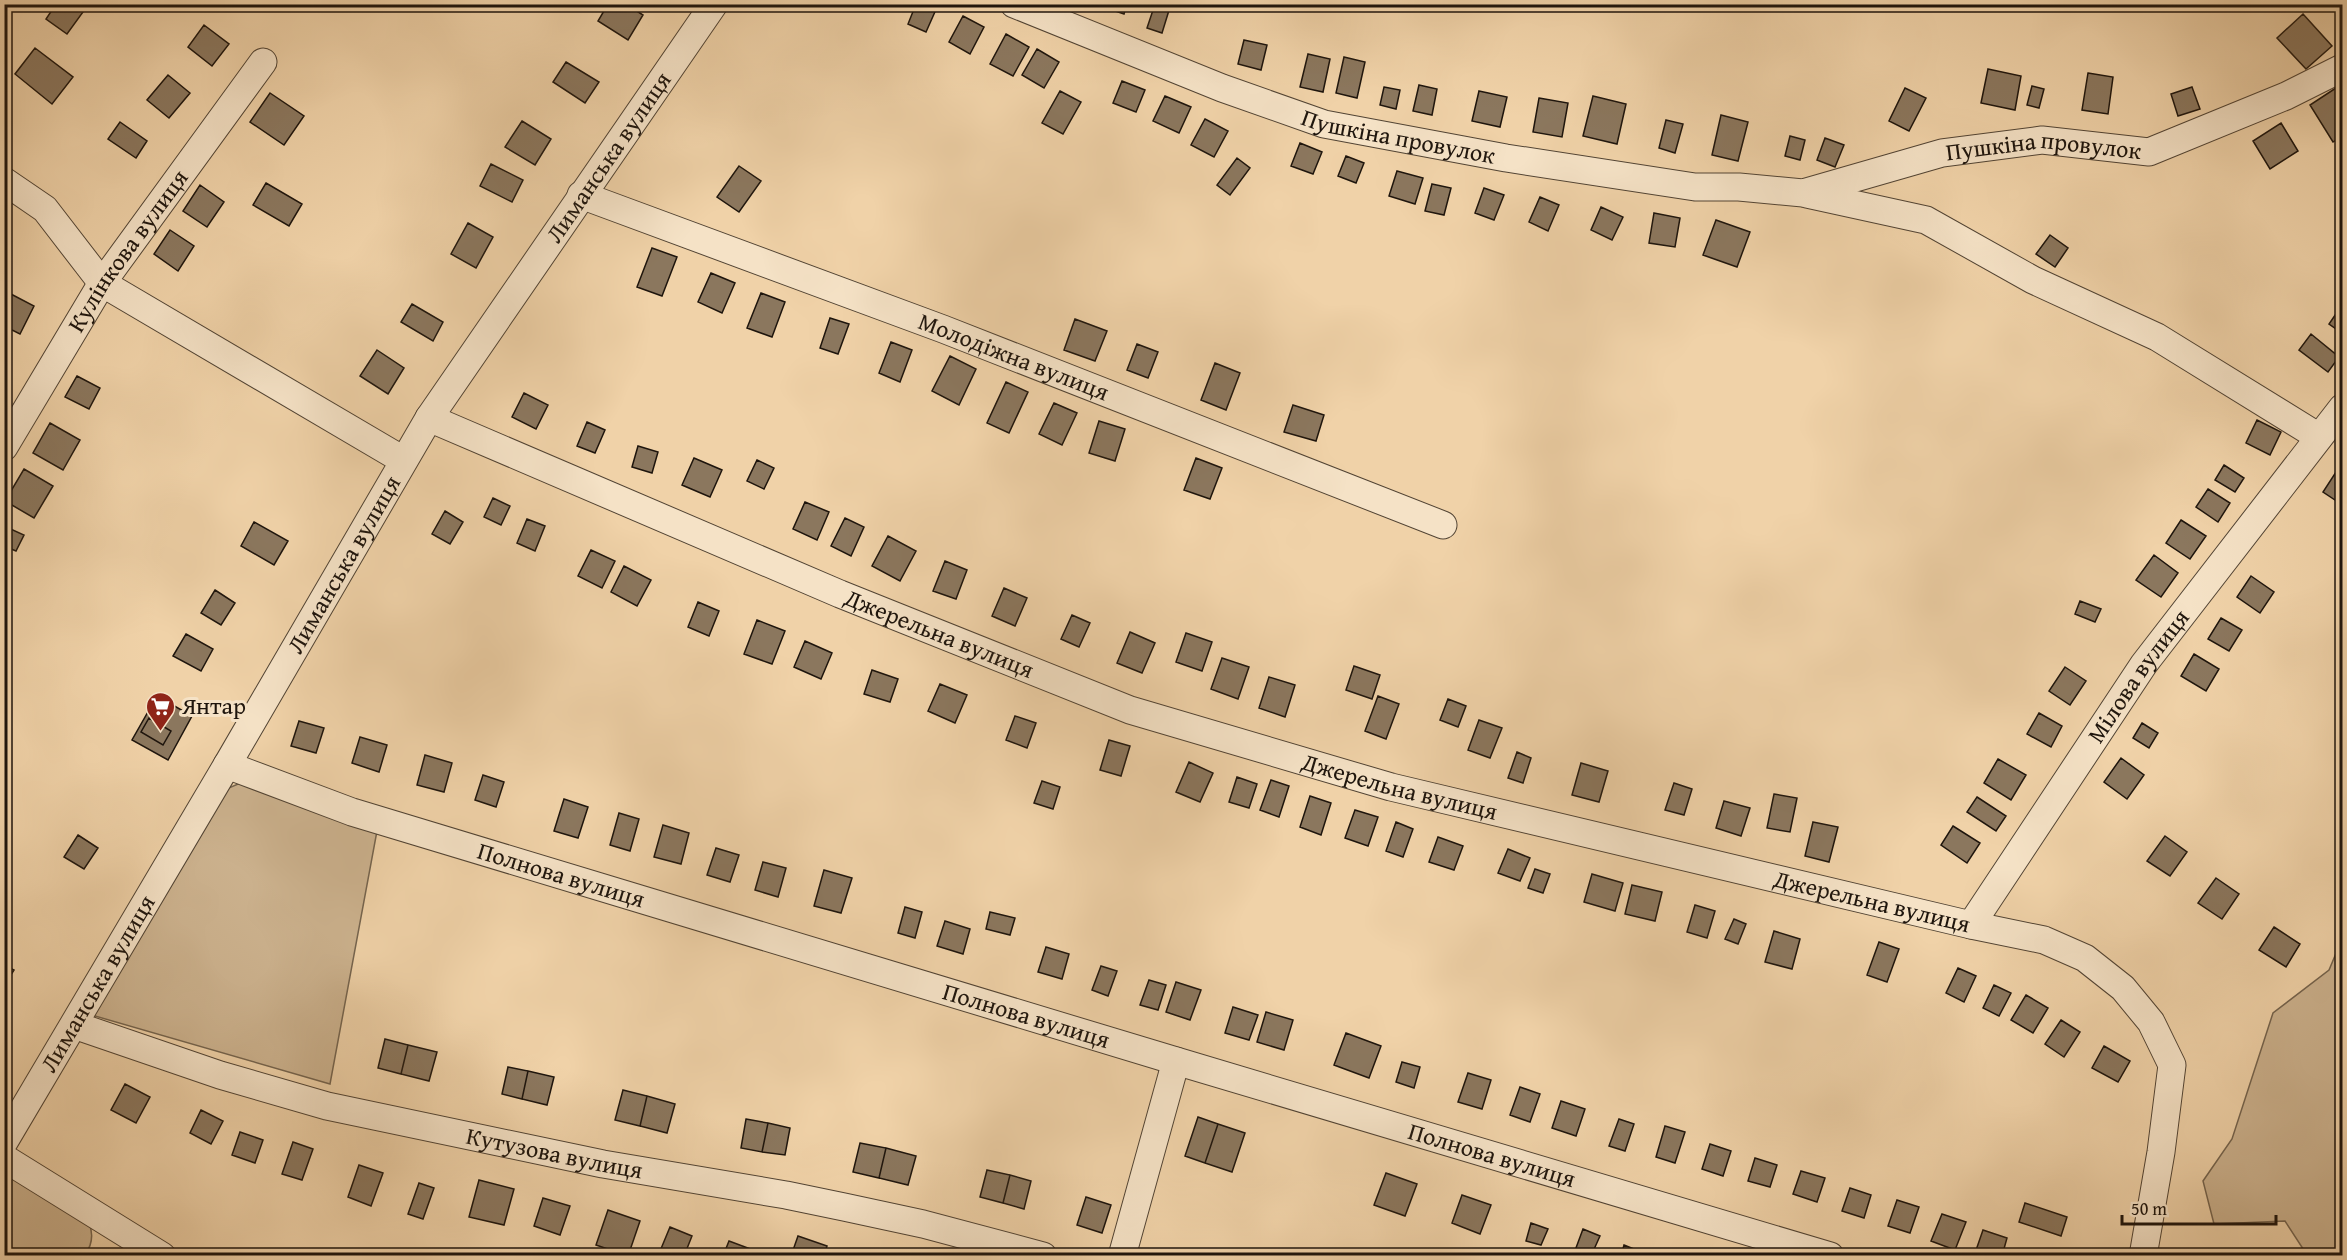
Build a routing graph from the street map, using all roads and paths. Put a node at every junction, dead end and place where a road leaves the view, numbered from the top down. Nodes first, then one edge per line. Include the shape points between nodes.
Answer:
1 (714, 4) edge
2 (1014, 4) edge
3 (263, 62) dead end
4 (2343, 68) edge
5 (4, 181) edge
6 (1803, 193) junction
7 (581, 195) junction
8 (102, 283) junction
9 (2343, 408) edge
10 (429, 418) junction
11 (2331, 435) edge
12 (4, 447) edge
13 (403, 460) junction
14 (1443, 525) dead end
15 (227, 765) junction
16 (1971, 925) junction
17 (74, 1025) junction
18 (1176, 1061) junction
19 (4, 1142) edge
20 (4, 1158) edge
21 (162, 1256) edge
22 (1043, 1256) edge
23 (1122, 1256) edge
24 (1830, 1256) edge
25 (2143, 1256) edge

1 - 7 street, Лиманська вулиця
2 - 6 street, Пушкіна провулок via 1221,88 1324,124 1506,158 1695,187
3 - 8 street, Кулінкова вулиця
4 - 6 street, Пушкіна провулок via 2286,96 2149,152 2042,140 1942,153
5 - 8 street via 45,209
6 - 11 street, Пушкіна провулок via 1926,220 2033,280 2157,337
7 - 10 street, Лиманська вулиця
7 - 14 street, Молодіжна вулиця via 943,329
8 - 12 street, Кулінкова вулиця
8 - 13 street
9 - 11 street, Мілова вулиця
10 - 13 street, Лиманська вулиця
10 - 16 street, Джерельна вулиця via 840,594 1130,710 1391,787
11 - 16 street, Мілова вулиця via 2144,664
13 - 15 street, Лиманська вулиця
15 - 17 street, Лиманська вулиця
15 - 18 street, Полнова вулиця via 352,812
16 - 25 street, Джерельна вулиця via 2044,940 2085,958 2123,988 2151,1022 2172,1065
17 - 19 street, Лиманська вулиця
17 - 22 street, Кутузова вулиця via 220,1075 327,1106 603,1164 821,1202
18 - 23 street
18 - 24 street, Полнова вулиця
20 - 21 street

